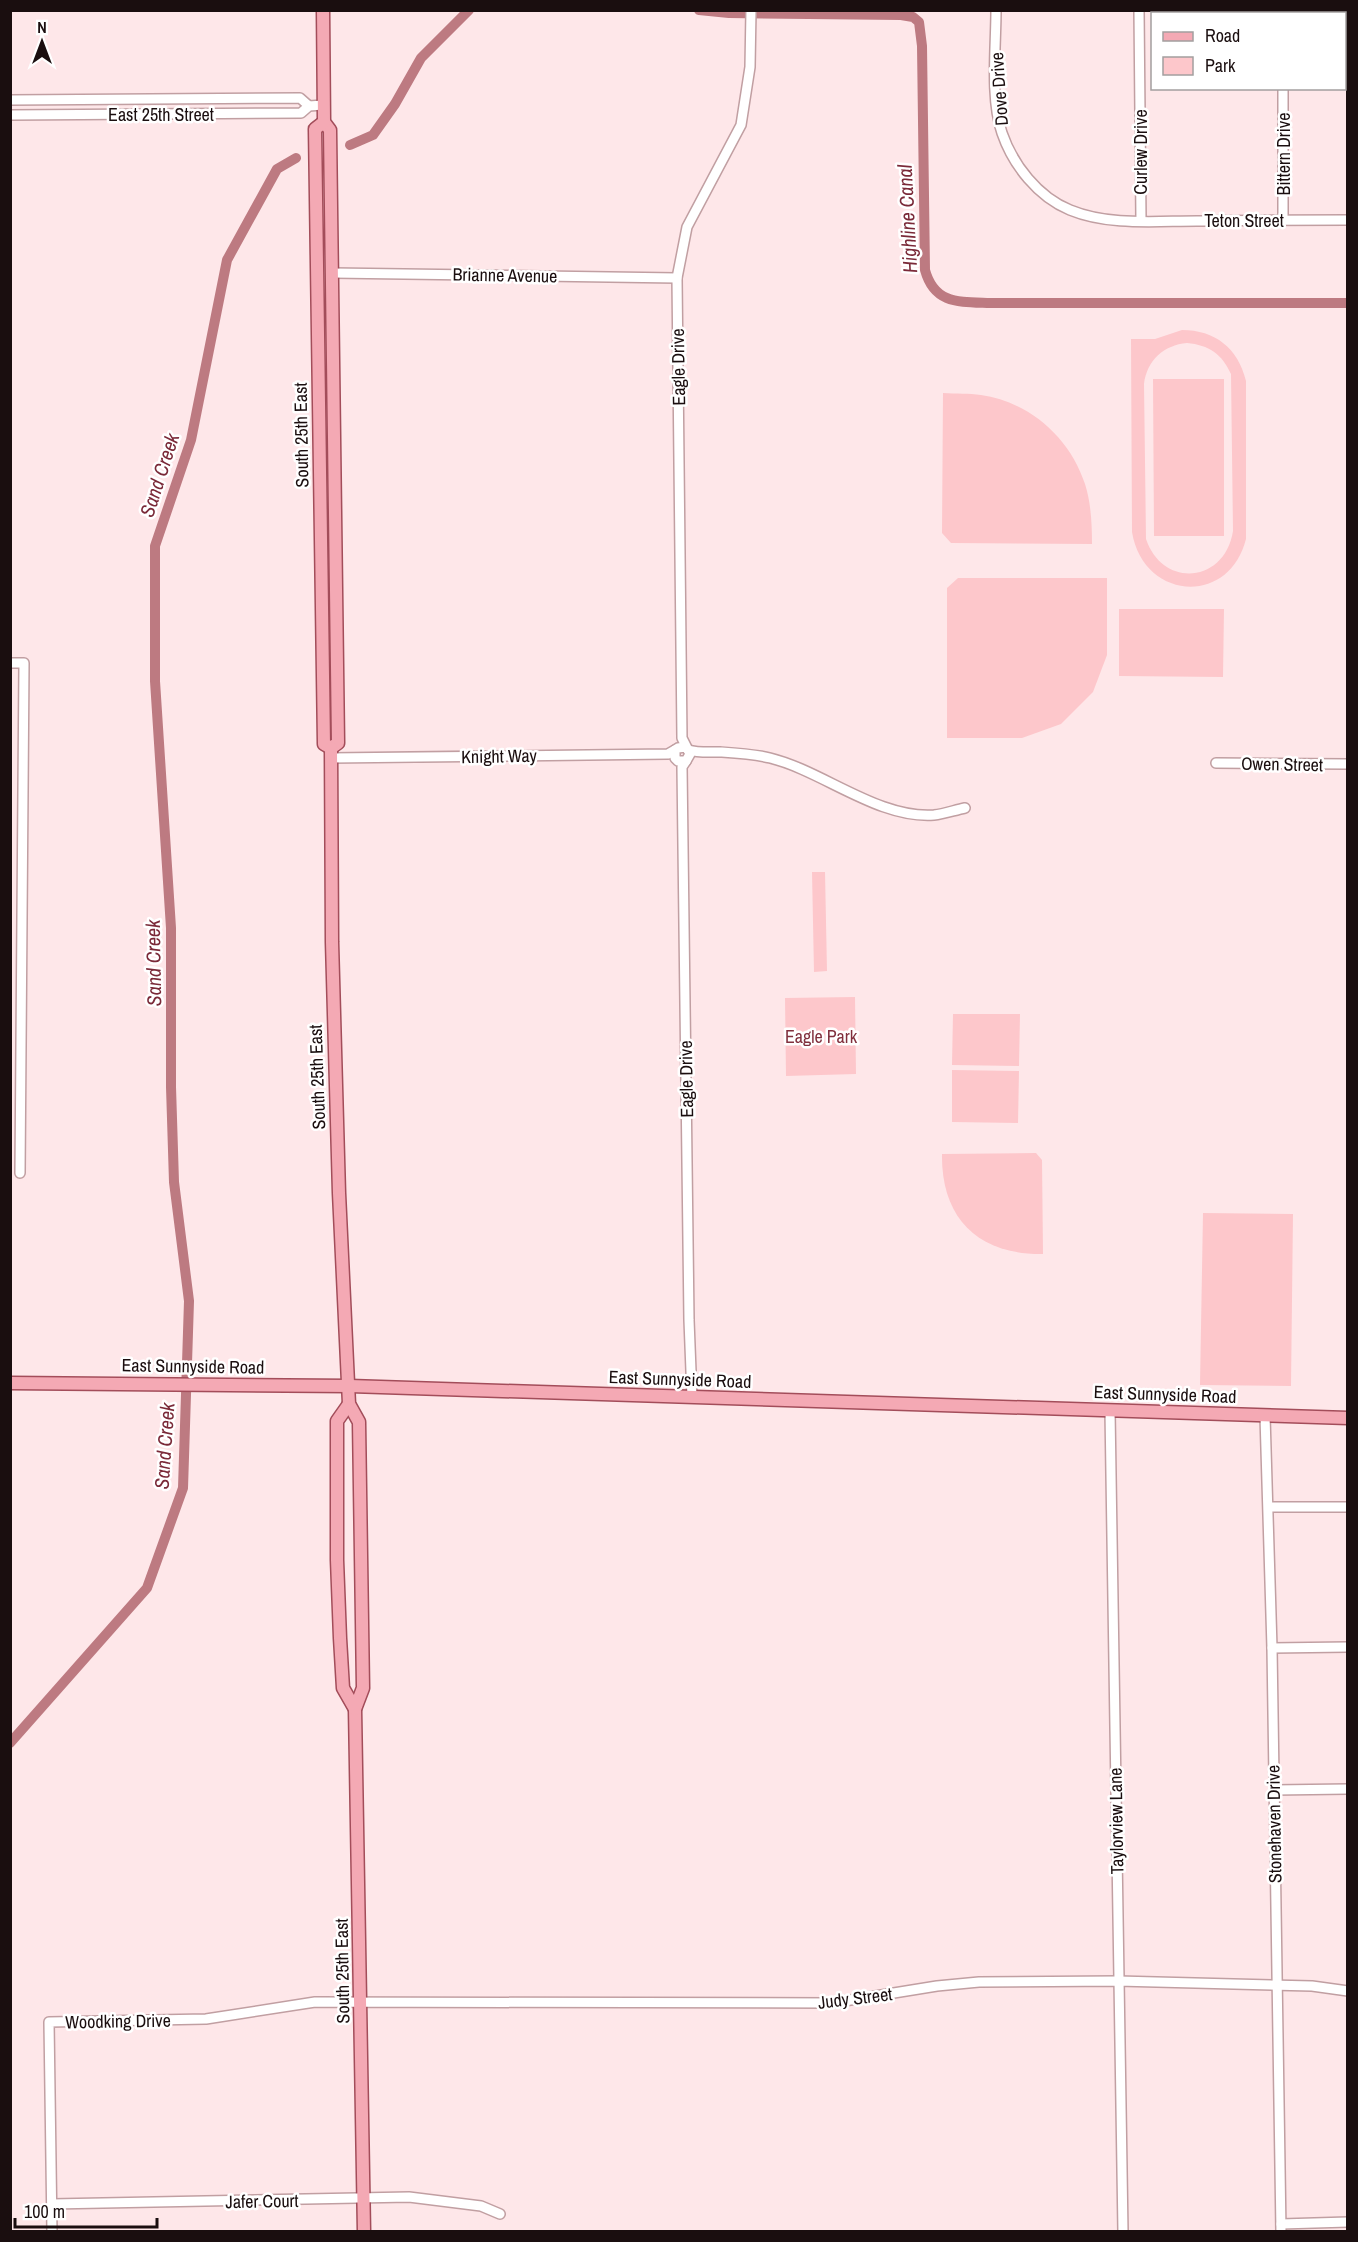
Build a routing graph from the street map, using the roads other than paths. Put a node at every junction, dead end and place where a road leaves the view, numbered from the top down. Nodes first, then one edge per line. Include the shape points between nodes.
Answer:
1 (323, 10) edge
2 (996, 10) edge
3 (1139, 10) edge
4 (751, 15) edge
5 (1283, 90) edge
6 (10, 100) edge
7 (323, 105) junction
8 (309, 106) junction
9 (10, 115) edge
10 (324, 122) junction
11 (1283, 220) junction
12 (1347, 220) edge
13 (1141, 221) junction
14 (333, 273) junction
15 (677, 278) junction
16 (316, 314) junction
17 (334, 351) junction
18 (320, 521) junction
19 (335, 521) junction
20 (10, 663) edge
21 (331, 753) junction
22 (682, 755) junction
23 (1216, 763) dead end
24 (1347, 764) edge
25 (965, 808) dead end
26 (10, 1014) edge
27 (21, 1014) junction
28 (20, 1173) dead end
29 (10, 1383) edge
30 (350, 1386) junction
31 (692, 1397) junction
32 (349, 1404) junction
33 (1110, 1411) junction
34 (1265, 1416) junction
35 (1347, 1418) edge
36 (1347, 1507) edge
37 (1269, 1508) junction
38 (1347, 1647) edge
39 (1272, 1648) junction
40 (355, 1709) junction
41 (1347, 1789) edge
42 (1274, 1790) junction
43 (1118, 1981) junction
44 (1277, 1986) junction
45 (1347, 1991) edge
46 (360, 2002) junction
47 (364, 2199) junction
48 (52, 2204) junction
49 (500, 2214) dead end
50 (1347, 2222) edge
51 (1281, 2228) edge
52 (52, 2232) edge
53 (364, 2232) edge
54 (1123, 2232) edge

1 - 7 main road, South 25th East
2 - 13 street, Dove Drive via 998,116 1013,159 1024,175 1067,209 1103,219
3 - 13 street, Curlew Drive
4 - 15 street, Eagle Drive via 750,67 741,125 687,227
5 - 11 street, Bittern Drive
6 - 8 street, East 25th Street via 300,98
7 - 8 street, East 25th Street
7 - 10 main road, South 25th East
8 - 9 street, East 25th Street via 301,113
10 - 14 main road, South 25th East via 330,130
10 - 16 main road, South 25th East via 315,129
11 - 12 street, Teton Street
11 - 13 street, Teton Street
14 - 15 street, Brianne Avenue
14 - 17 main road, South 25th East
15 - 22 street, Eagle Drive
16 - 17 main road via 325,317 326,336
16 - 18 main road, South 25th East
17 - 19 main road, South 25th East
18 - 19 main road
18 - 21 main road, South 25th East via 324,744
19 - 21 main road, South 25th East via 338,743
20 - 27 street via 24,663
21 - 22 street, Knight Way
21 - 30 main road, South 25th East via 338,1169
22 - 25 street, Knight Way via 720,752 771,759 805,770 877,804 909,813 935,815
22 - 31 street, Eagle Drive
23 - 24 street, Owen Street
26 - 27 street
27 - 28 street
29 - 30 main road, East Sunnyside Road
30 - 31 main road, East Sunnyside Road
30 - 32 main road, South 25th East
31 - 33 main road, East Sunnyside Road
32 - 40 main road, South 25th East via 359,1422 360,1465 363,1688
32 - 40 main road, South 25th East via 337,1421 336,1560 343,1688
33 - 34 main road, East Sunnyside Road
33 - 43 street, Taylorview Lane
34 - 35 main road, East Sunnyside Road
34 - 37 street, Stonehaven Drive
36 - 37 street
37 - 39 street, Stonehaven Drive
38 - 39 street
39 - 42 street, Stonehaven Drive
40 - 46 main road, South 25th East
41 - 42 street
42 - 44 street, Stonehaven Drive
43 - 44 street, Judy Street
43 - 46 street, Judy Street via 979,1982 832,2003
43 - 54 street, Taylorview Lane
44 - 45 street, Judy Street
44 - 51 street, Stonehaven Drive
46 - 47 main road, South 25th East
46 - 48 street, Woodking Drive via 315,2002 206,2019 49,2022
47 - 48 street, Jafer Court
47 - 49 street, Jafer Court via 442,2200 481,2206
47 - 53 main road, South 25th East
48 - 52 street, Woodking Drive
50 - 51 street

